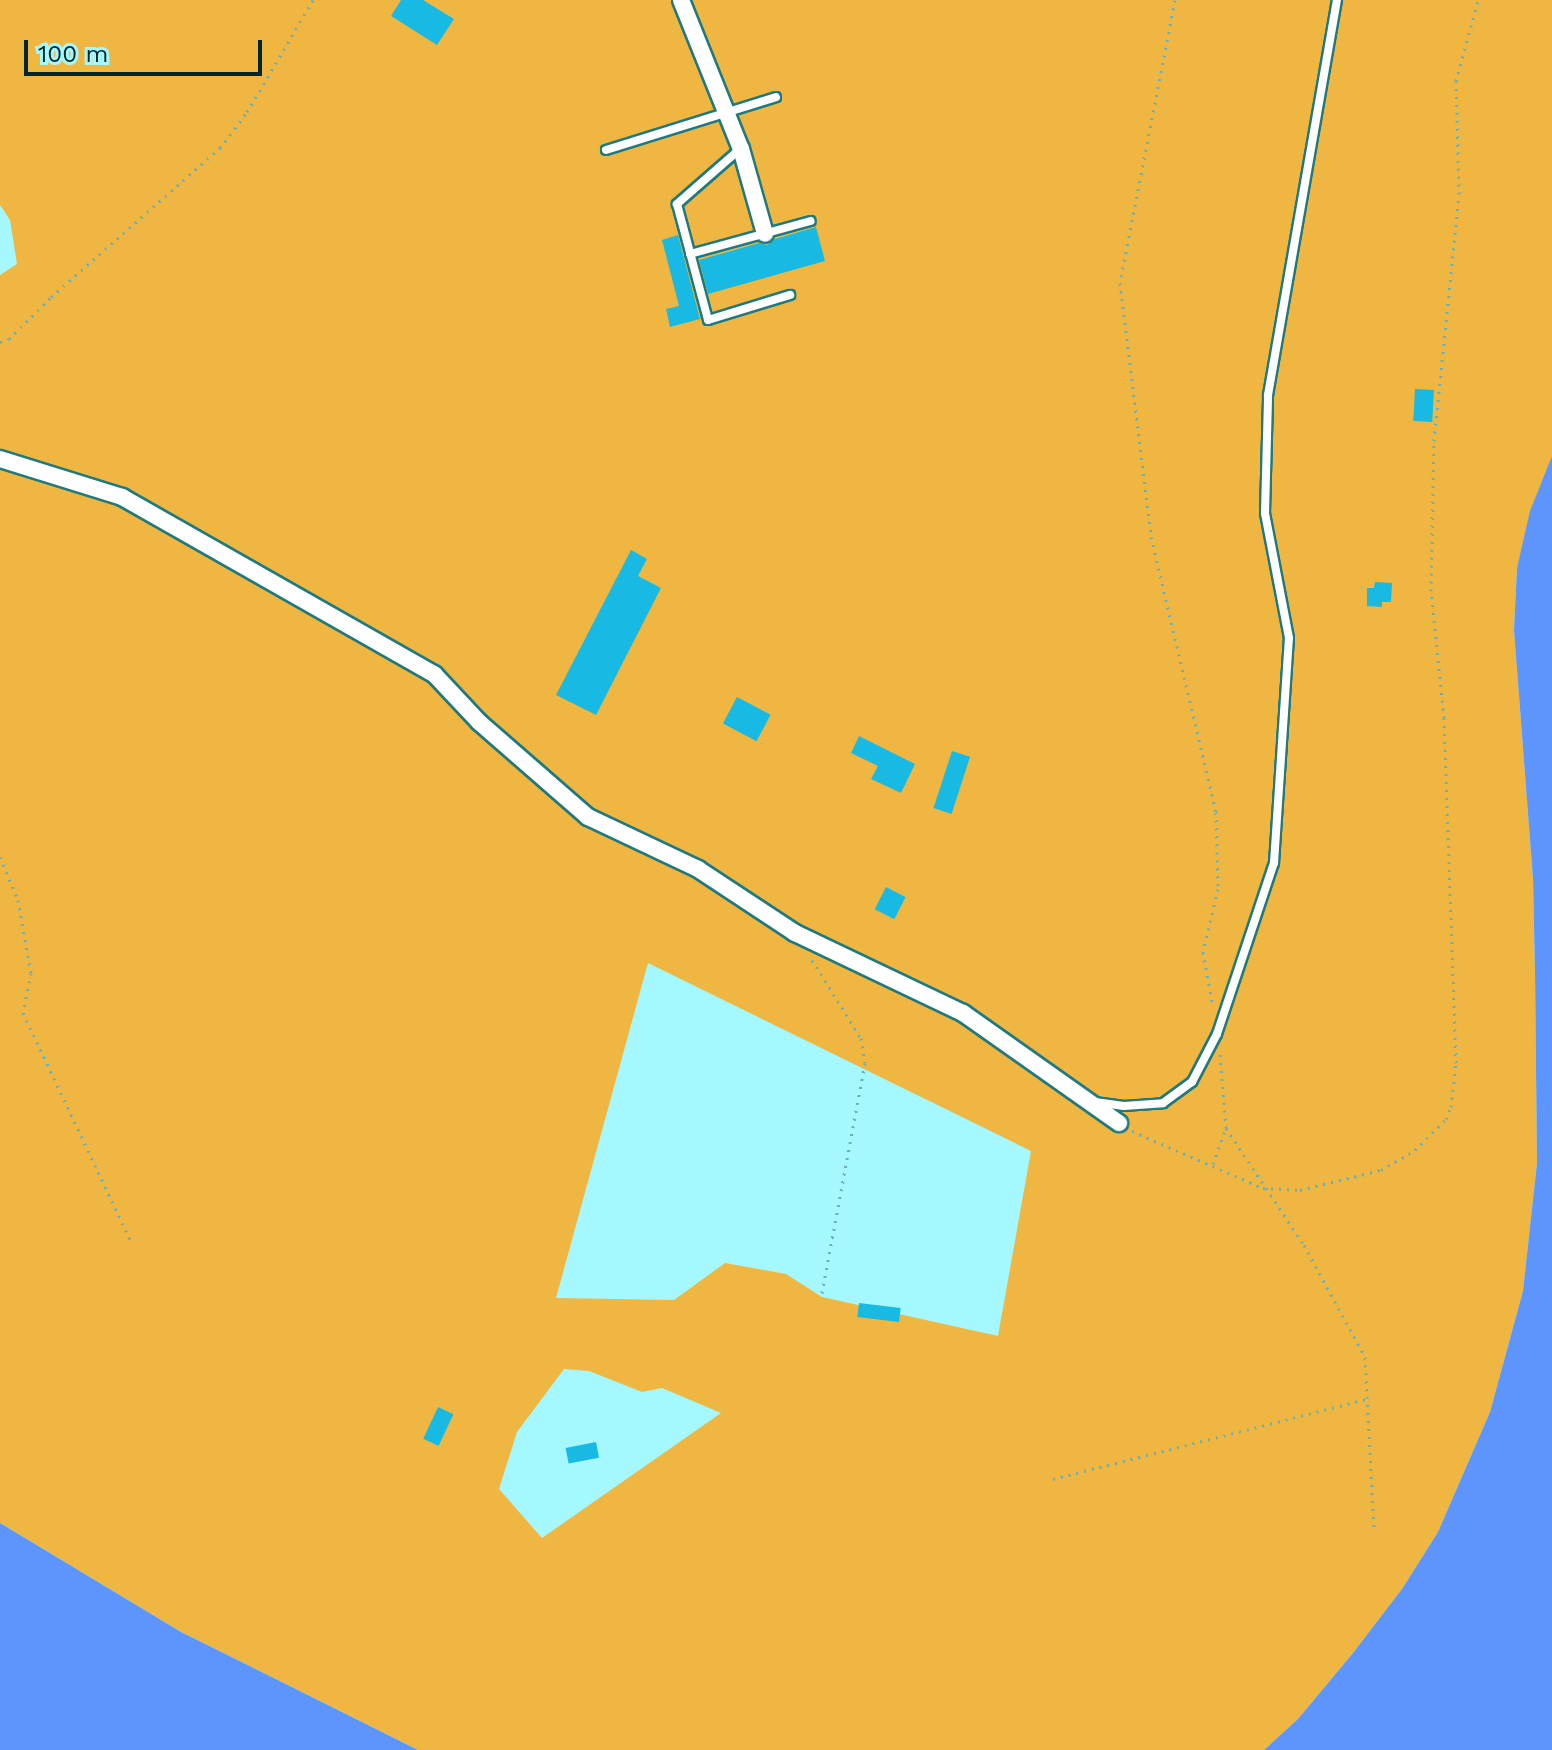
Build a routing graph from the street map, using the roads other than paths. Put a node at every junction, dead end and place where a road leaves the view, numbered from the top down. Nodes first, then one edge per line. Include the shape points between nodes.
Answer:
1 (681, 0) edge
2 (1337, 0) edge
3 (776, 97) dead end
4 (726, 112) junction
5 (741, 149) junction
6 (606, 150) dead end
7 (811, 221) dead end
8 (765, 234) junction
9 (690, 254) junction
10 (790, 295) dead end
11 (0, 459) edge
12 (1085, 1100) junction
13 (1119, 1123) road end

1 - 4 street
2 - 12 lane via 1268,395 1265,513 1289,638 1274,863 1217,1034 1192,1082 1163,1103 1124,1106
3 - 4 lane
4 - 5 street
4 - 6 lane
5 - 8 street
5 - 9 lane via 677,204
7 - 8 lane
8 - 9 lane
9 - 10 lane via 708,320
11 - 12 street via 122,497 434,674 479,722 588,817 698,869 795,933 963,1013
12 - 13 street

